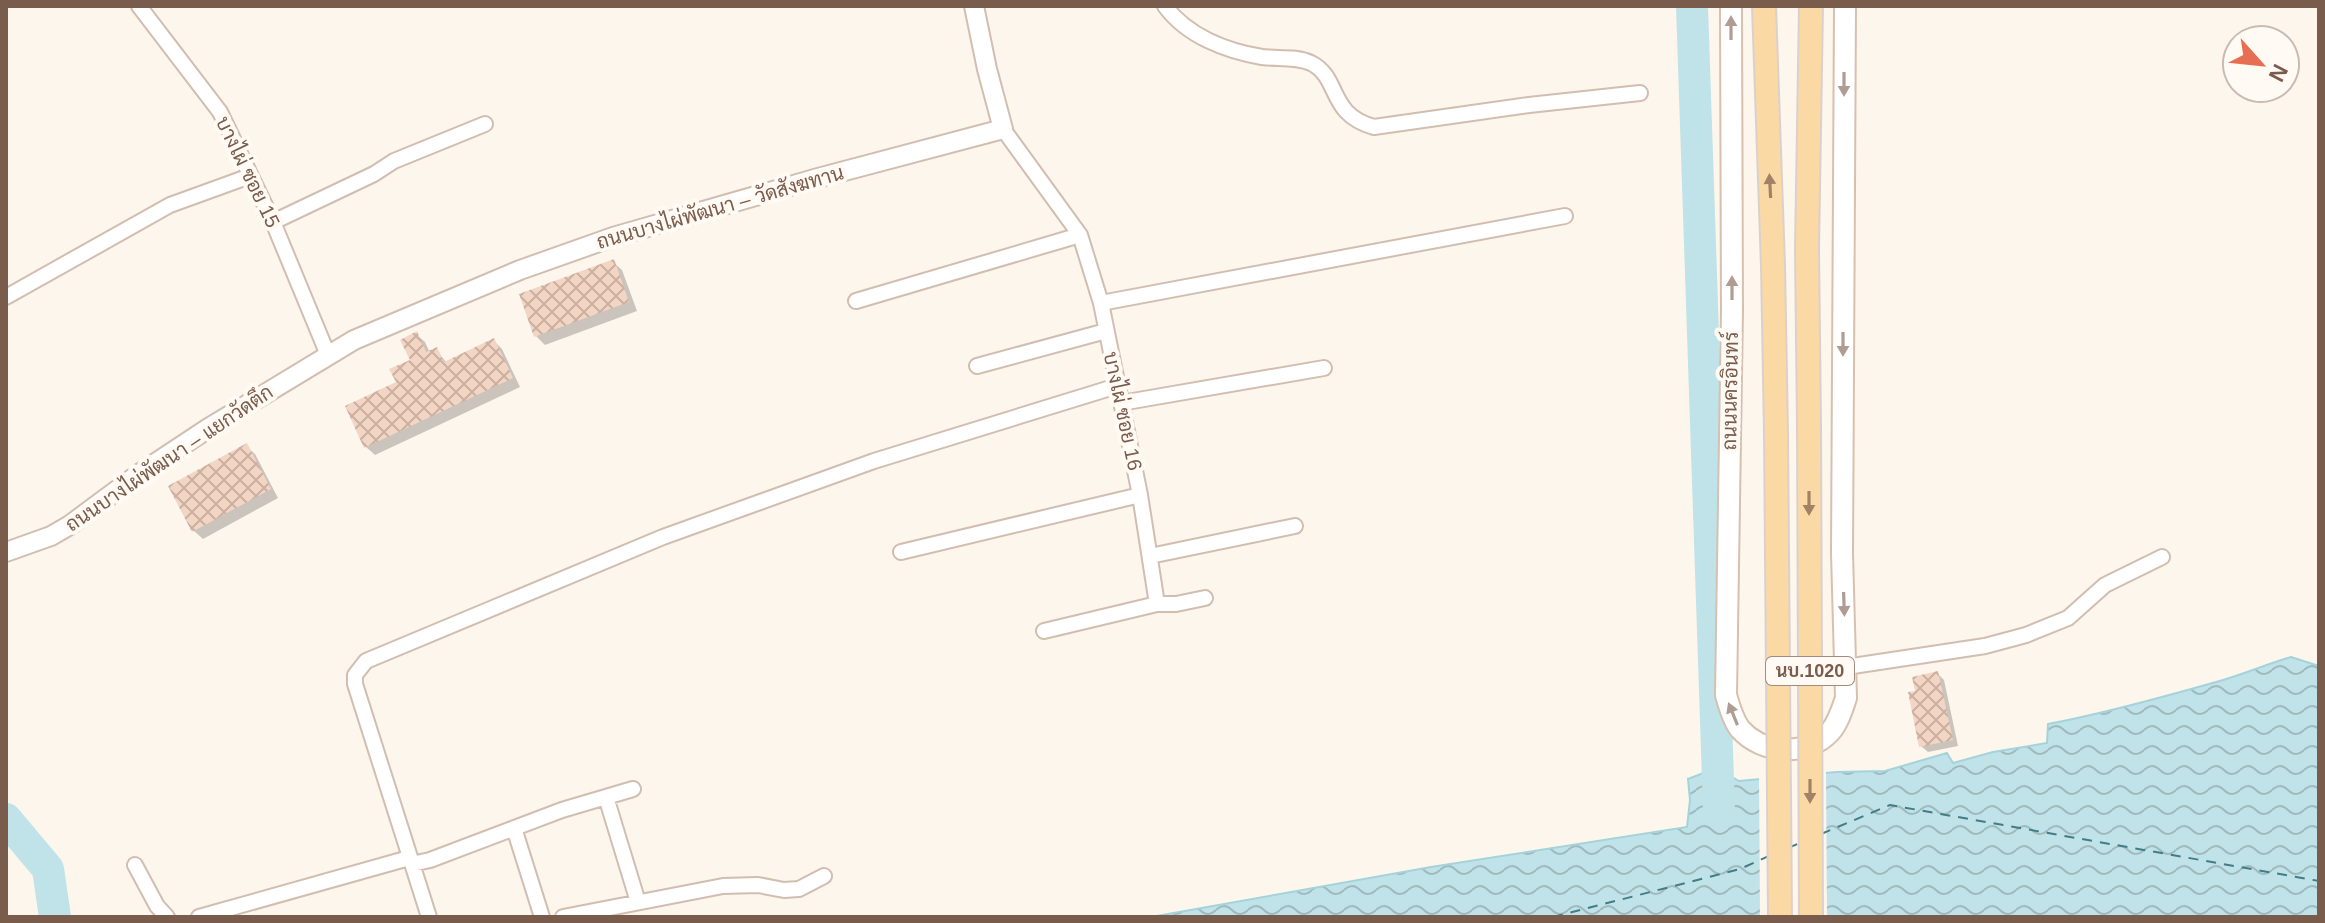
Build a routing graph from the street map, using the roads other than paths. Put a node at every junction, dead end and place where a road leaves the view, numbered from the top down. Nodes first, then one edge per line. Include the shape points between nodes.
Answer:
1 (139, 6) edge
2 (974, 6) edge
3 (1165, 6) edge
4 (1731, 6) edge
5 (1764, 6) edge
6 (1811, 6) edge
7 (1845, 6) edge
8 (1640, 93) dead end
9 (485, 124) dead end
10 (1003, 129) junction
11 (250, 176) junction
12 (1565, 216) dead end
13 (273, 222) junction
14 (1080, 235) junction
15 (6, 297) edge
16 (856, 301) dead end
17 (1101, 303) junction
18 (1106, 331) junction
19 (328, 355) junction
20 (977, 366) dead end
21 (1324, 368) dead end
22 (1117, 386) junction
23 (1121, 403) junction
24 (1140, 495) junction
25 (1295, 526) dead end
26 (6, 552) edge
27 (901, 552) dead end
28 (1150, 556) junction
29 (2162, 557) dead end
30 (1205, 598) dead end
31 (1157, 604) junction
32 (1044, 631) dead end
33 (1846, 667) junction
34 (633, 789) dead end
35 (606, 797) junction
36 (514, 828) junction
37 (410, 861) junction
38 (135, 865) dead end
39 (824, 876) dead end
40 (638, 902) junction
41 (167, 917) edge
42 (199, 917) edge
43 (429, 917) edge
44 (542, 917) edge
45 (563, 917) edge
46 (1780, 917) edge
47 (1811, 917) edge

1 - 11 street, บางไผ่ ซอย 15 via 220,112
2 - 10 street
3 - 8 street via 1180,23 1219,47 1314,64 1343,110 1374,127
33 -> 4 main road, ถนนนครอินทร์ / นบ.1020 via 1846,698 1838,721 1818,742 1774,749 1738,727 1726,695 1725,672
46 -> 5 main road, นบ.1020, bridge via 1776,432
6 -> 47 main road, นบ.1020, bridge
7 -> 33 main road, ถนนนครอินทร์ / นบ.1020
9 - 13 street via 394,161
10 - 14 street, บางไผ่ ซอย 16
10 - 19 street, ถนนบางไผ่พัฒนา – วัดสังฆทาน via 613,237 520,270
11 - 13 street, บางไผ่ ซอย 15
11 - 15 street via 170,205
12 - 17 street
13 - 19 street, บางไผ่ ซอย 15
14 - 16 street
14 - 17 street, บางไผ่ ซอย 16
17 - 18 street, บางไผ่ ซอย 16
18 - 20 street
18 - 22 street, บางไผ่ ซอย 16
19 - 26 street, ถนนบางไผ่พัฒนา – แยกวัดตึก via 207,429 70,525
21 - 23 street
22 - 23 street, บางไผ่ ซอย 16
22 - 37 street via 874,461 663,537 366,661 355,684
23 - 24 street, บางไผ่ ซอย 16
24 - 27 street
24 - 28 street, บางไผ่ ซอย 16
25 - 28 street
28 - 31 street, บางไผ่ ซอย 16
29 - 33 street via 2105,585 2068,618 2026,635
30 - 31 street
31 - 32 street
34 - 35 street
35 - 36 street
35 - 40 street
36 - 37 street via 430,860
36 - 44 street
37 - 42 street
37 - 43 street
38 - 41 street
39 - 40 street via 799,889 723,886
40 - 45 street

